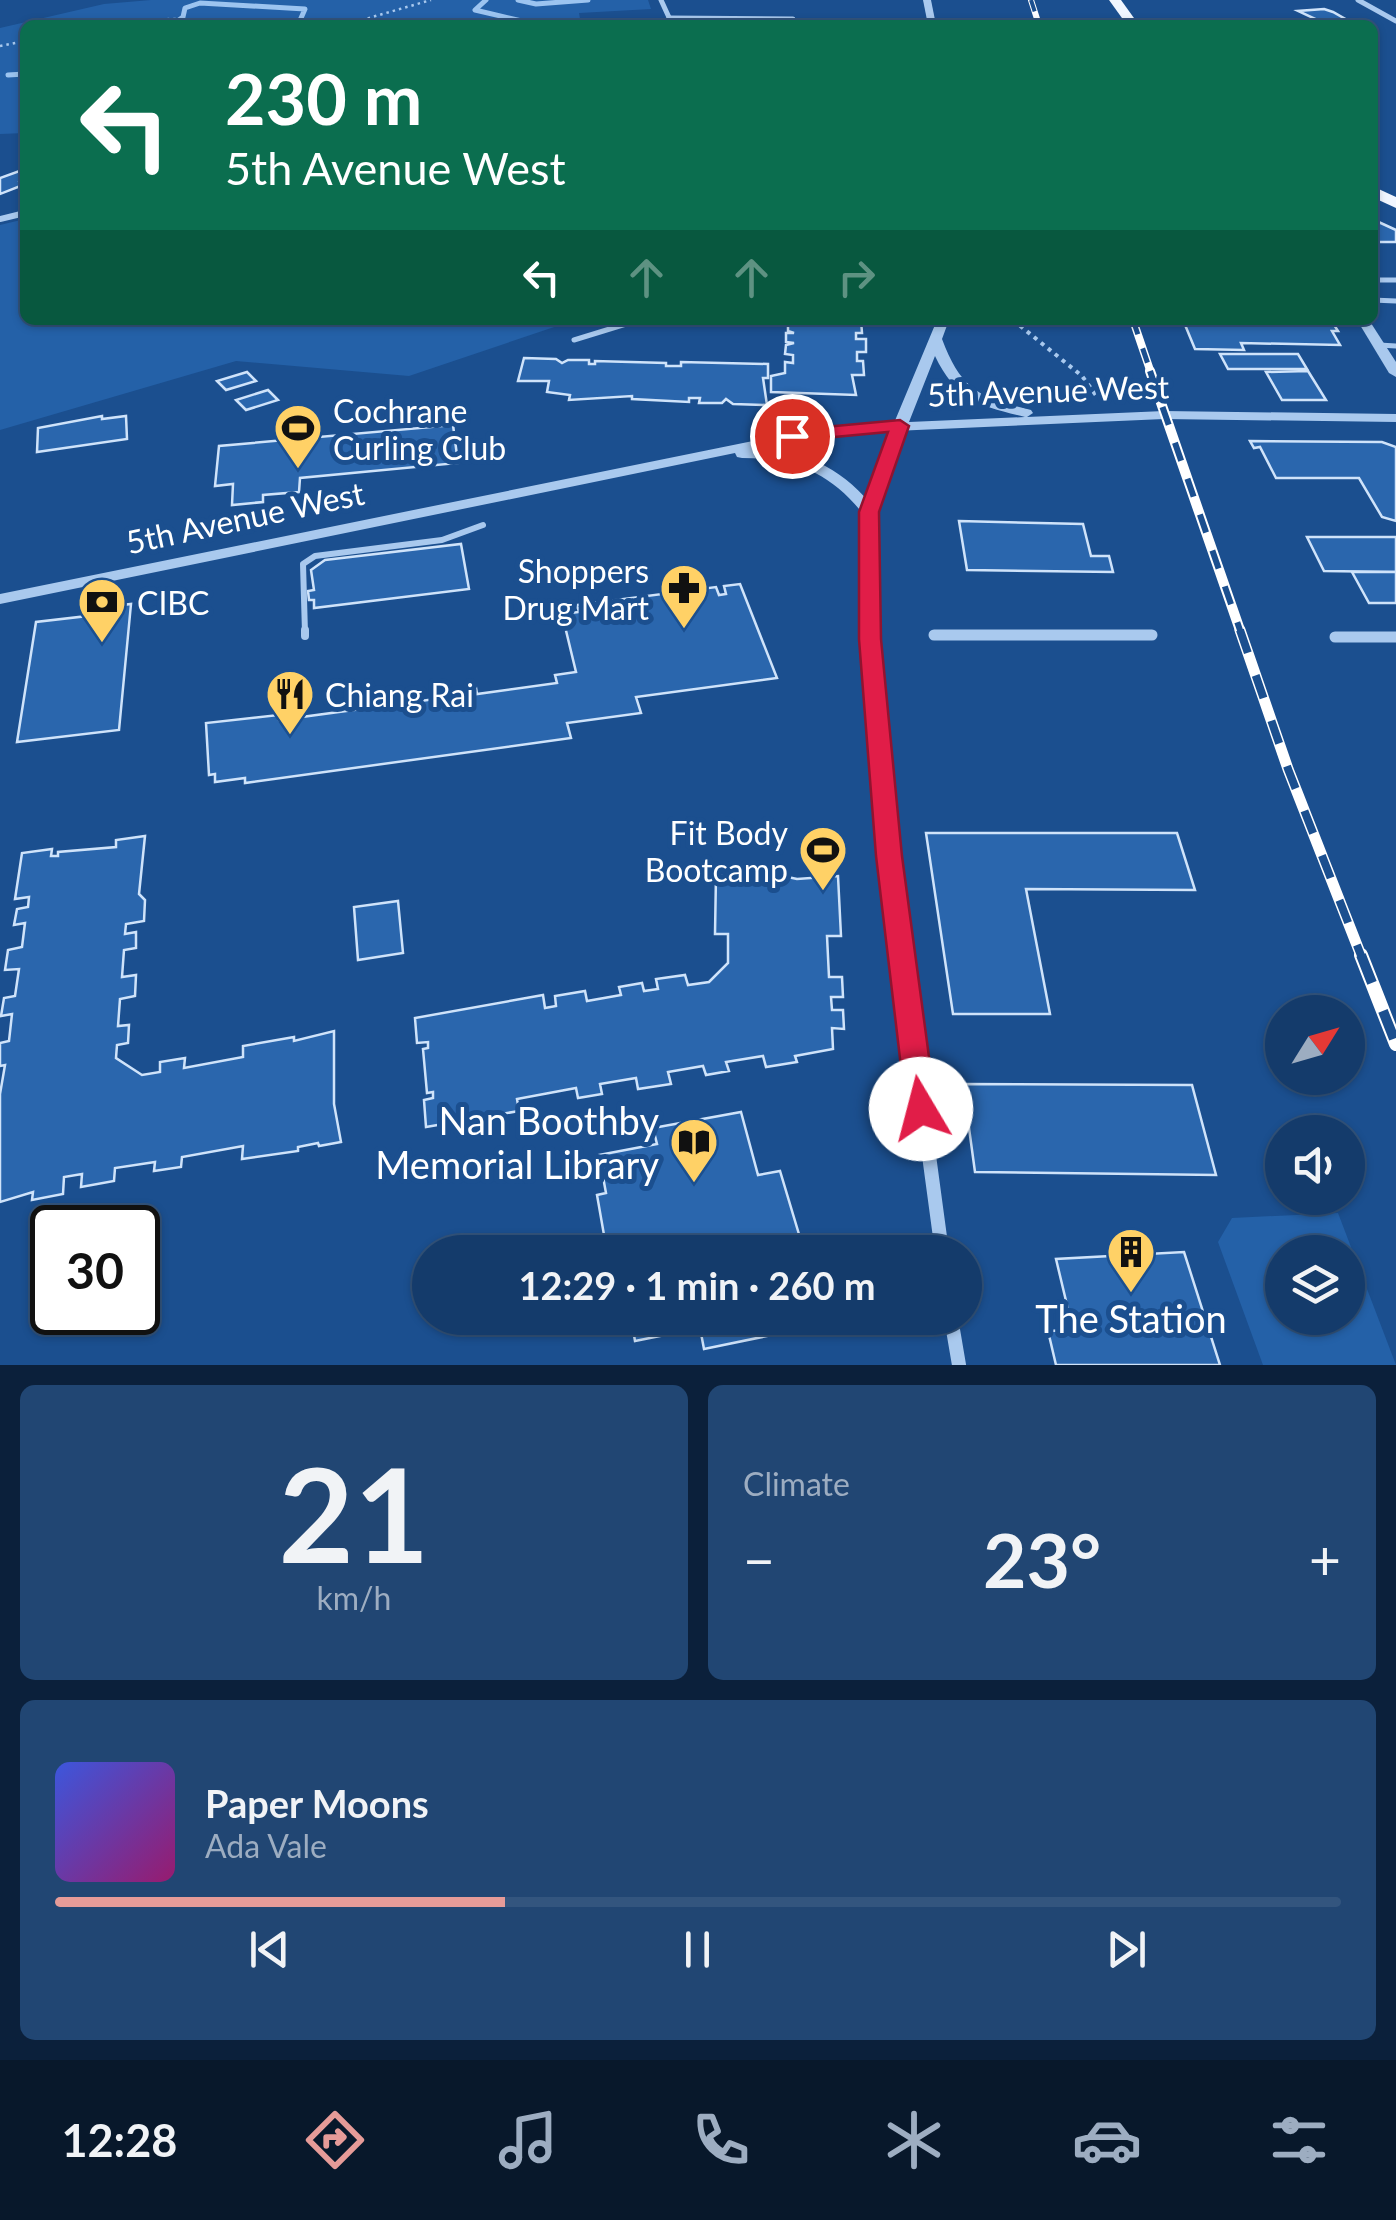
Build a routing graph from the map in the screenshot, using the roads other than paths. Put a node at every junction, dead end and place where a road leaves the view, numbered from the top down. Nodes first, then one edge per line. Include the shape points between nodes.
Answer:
1 (1358, 0) edge
2 (793, 19) dead end
3 (752, 20) edge
4 (1396, 22) edge
5 (1386, 191) edge
6 (1396, 203) edge
7 (622, 325) edge
8 (941, 325) edge
9 (1366, 325) edge
10 (935, 339) junction
11 (574, 340) dead end
12 (1378, 345) junction
13 (1396, 346) edge
14 (1396, 373) edge
15 (1046, 418) junction
16 (1396, 418) edge
17 (900, 426) junction
18 (662, 462) junction
19 (869, 512) junction
20 (483, 524) dead end
21 (0, 599) edge
22 (1152, 634) dead end
23 (934, 635) dead end
24 (304, 636) dead end
25 (1336, 637) dead end
26 (1396, 637) edge
27 (940, 1235) edge
28 (954, 1335) edge
29 (959, 1365) edge

1 - 4 street
2 - 3 street
5 - 6 main road
7 - 11 lane
8 - 10 street
9 - 12 street
10 - 15 street via 955,384 992,404
10 - 17 street
12 - 13 lane
12 - 14 street
15 - 16 street, 5th Avenue West
15 - 17 street, 5th Avenue West
17 - 18 street, 5th Avenue West via 827,430
17 - 19 street
18 - 19 street via 789,455 832,472
18 - 21 street, 5th Avenue West
19 - 27 street via 870,639 889,856
20 - 24 lane via 442,540 314,556 303,564
22 - 23 street
25 - 26 street
28 - 29 street

